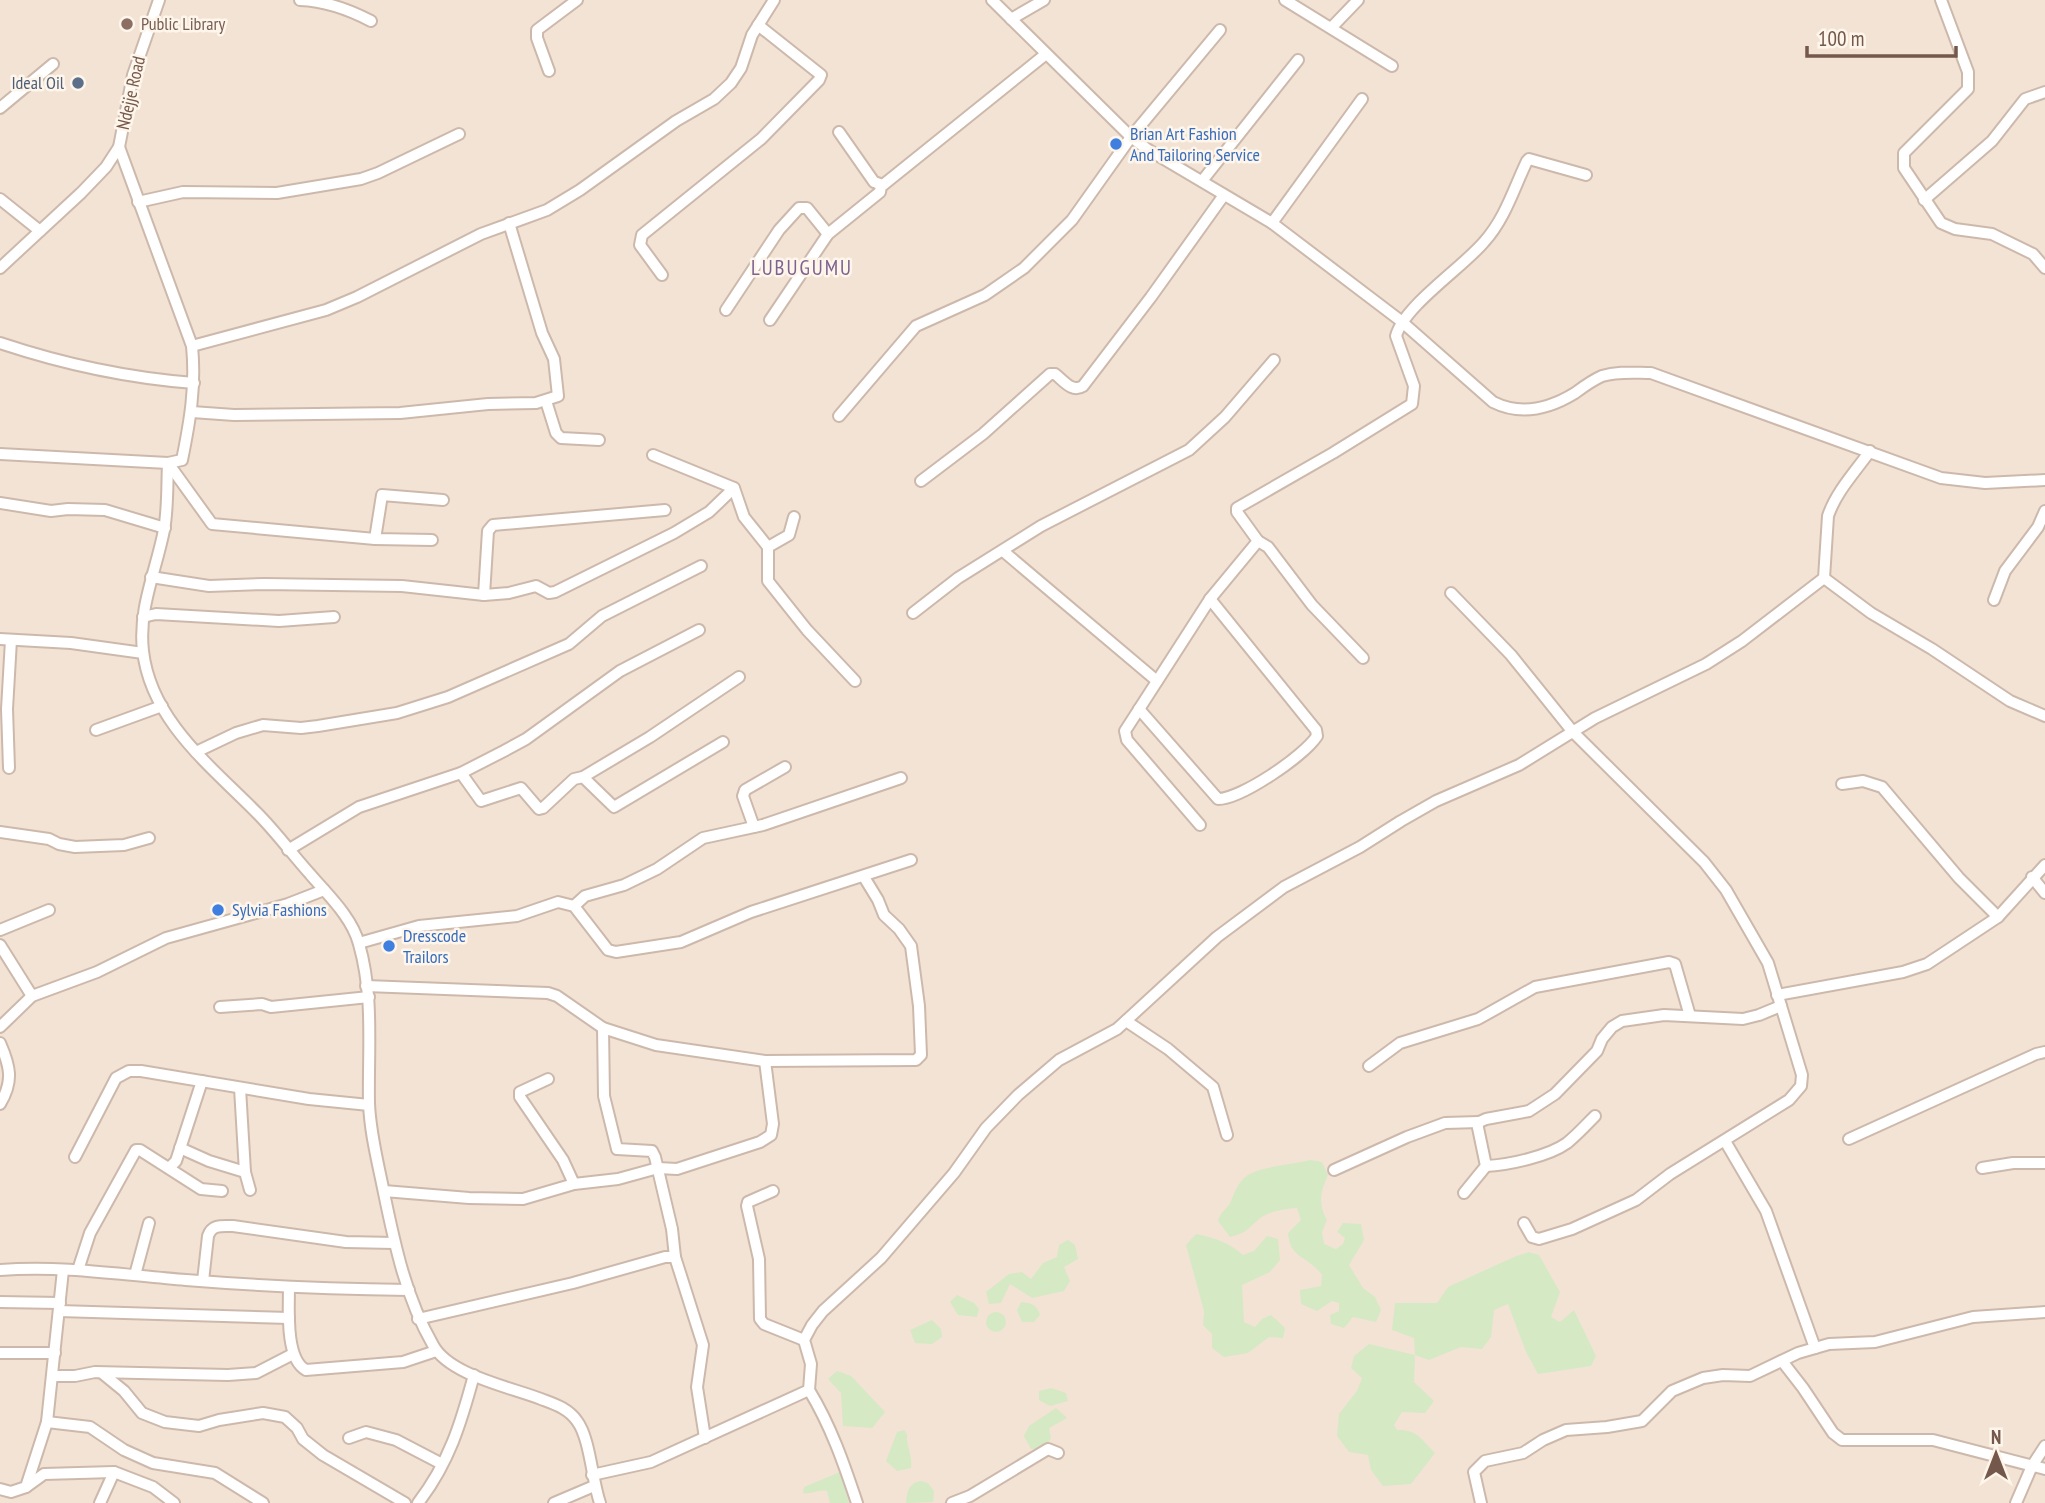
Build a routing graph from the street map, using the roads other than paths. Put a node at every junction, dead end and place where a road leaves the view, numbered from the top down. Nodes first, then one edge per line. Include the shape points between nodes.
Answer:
1 (159, 0) edge
2 (300, 0) edge
3 (577, 0) edge
4 (774, 0) edge
5 (992, 0) edge
6 (1044, 0) edge
7 (1285, 0) edge
8 (1358, 0) edge
9 (1941, 0) edge
10 (1011, 19) junction
11 (370, 21) dead end
12 (758, 25) junction
13 (1332, 27) junction
14 (1220, 30) dead end
15 (1046, 54) junction
16 (1298, 60) dead end
17 (53, 64) dead end
18 (1392, 66) dead end
19 (549, 71) dead end
20 (2045, 92) edge
21 (1362, 99) dead end
22 (0, 108) edge
23 (839, 132) dead end
24 (459, 134) dead end
25 (1131, 137) junction
26 (119, 147) junction
27 (1586, 175) dead end
28 (1202, 181) junction
29 (881, 185) junction
30 (1224, 195) junction
31 (0, 199) edge
32 (1924, 200) junction
33 (138, 202) junction
34 (509, 223) junction
35 (1272, 223) junction
36 (40, 231) junction
37 (828, 234) junction
38 (0, 268) edge
39 (2045, 268) edge
40 (662, 275) dead end
41 (726, 310) dead end
42 (770, 320) dead end
43 (1401, 321) junction
44 (0, 343) edge
45 (192, 346) junction
46 (1274, 360) dead end
47 (194, 383) junction
48 (546, 401) junction
49 (192, 412) junction
50 (839, 416) dead end
51 (599, 440) dead end
52 (1870, 451) junction
53 (0, 454) edge
54 (653, 455) dead end
55 (168, 463) junction
56 (2045, 480) edge
57 (921, 481) dead end
58 (734, 488) junction
59 (443, 499) dead end
60 (0, 503) edge
61 (665, 510) dead end
62 (2045, 512) edge
63 (794, 517) dead end
64 (164, 528) junction
65 (375, 539) junction
66 (432, 540) dead end
67 (1258, 541) junction
68 (768, 548) junction
69 (1003, 551) junction
70 (701, 566) dead end
71 (151, 577) junction
72 (1824, 578) junction
73 (1451, 593) dead end
74 (484, 595) junction
75 (1210, 599) junction
76 (1994, 600) dead end
77 (914, 612) dead end
78 (143, 617) junction
79 (334, 617) dead end
80 (699, 630) dead end
81 (5, 639) edge
82 (143, 653) junction
83 (1363, 658) dead end
84 (739, 677) dead end
85 (855, 681) dead end
86 (1157, 681) junction
87 (162, 706) junction
88 (1139, 709) junction
89 (2045, 716) edge
90 (96, 730) dead end
91 (1573, 732) junction
92 (723, 742) dead end
93 (195, 752) junction
94 (785, 767) dead end
95 (9, 768) dead end
96 (461, 774) junction
97 (583, 777) junction
98 (901, 778) dead end
99 (1842, 784) dead end
100 (1200, 825) dead end
101 (754, 827) junction
102 (0, 832) edge
103 (149, 838) dead end
104 (288, 850) junction
105 (912, 860) dead end
106 (2045, 865) edge
107 (864, 877) junction
108 (2032, 877) junction
109 (324, 890) junction
110 (2045, 893) edge
111 (574, 906) junction
112 (49, 911) dead end
113 (1998, 917) junction
114 (0, 930) edge
115 (359, 943) junction
116 (2, 950) edge
117 (368, 992) junction
118 (32, 996) junction
119 (1779, 1001) junction
120 (220, 1007) dead end
121 (1690, 1017) junction
122 (1126, 1021) junction
123 (0, 1027) edge
124 (603, 1028) junction
125 (0, 1043) edge
126 (2045, 1052) edge
127 (765, 1061) junction
128 (1369, 1066) dead end
129 (548, 1079) dead end
130 (202, 1081) junction
131 (240, 1088) junction
132 (0, 1104) edge
133 (369, 1105) junction
134 (1595, 1116) dead end
135 (1479, 1122) junction
136 (1227, 1135) dead end
137 (1849, 1139) dead end
138 (1725, 1141) junction
139 (180, 1148) junction
140 (75, 1157) dead end
141 (2045, 1163) edge
142 (1486, 1166) junction
143 (169, 1168) junction
144 (658, 1168) junction
145 (1982, 1168) dead end
146 (1334, 1170) dead end
147 (246, 1172) junction
148 (574, 1184) junction
149 (250, 1190) dead end
150 (222, 1191) dead end
151 (384, 1191) junction
152 (773, 1191) dead end
153 (1464, 1193) dead end
154 (149, 1223) dead end
155 (1524, 1223) dead end
156 (394, 1244) junction
157 (675, 1257) junction
158 (0, 1270) edge
159 (63, 1270) junction
160 (78, 1270) junction
161 (135, 1275) junction
162 (204, 1281) junction
163 (289, 1287) junction
164 (409, 1290) junction
165 (0, 1302) edge
166 (59, 1307) junction
167 (2045, 1312) edge
168 (289, 1318) junction
169 (418, 1319) junction
170 (804, 1340) junction
171 (1815, 1348) junction
172 (436, 1350) junction
173 (0, 1353) edge
174 (55, 1353) junction
175 (293, 1354) junction
176 (1782, 1361) junction
177 (102, 1373) junction
178 (53, 1376) junction
179 (474, 1376) junction
180 (809, 1390) junction
181 (47, 1422) junction
182 (349, 1437) dead end
183 (705, 1438) junction
184 (2045, 1446) edge
185 (1058, 1453) dead end
186 (443, 1464) junction
187 (2032, 1466) junction
188 (2045, 1469) edge
189 (114, 1472) junction
190 (593, 1480) junction
191 (26, 1487) junction
192 (0, 1489) edge
193 (100, 1503) edge
194 (174, 1503) edge
195 (263, 1503) edge
196 (405, 1503) edge
197 (418, 1503) edge
198 (554, 1503) edge
199 (600, 1503) edge
200 (858, 1503) edge
201 (952, 1503) edge
202 (1481, 1503) edge
203 (2016, 1503) edge

1 - 26 street, Ndejje Road via 133,75
2 - 11 street via 331,4
3 - 19 street via 537,30
4 - 12 street
5 - 10 street
6 - 10 street
7 - 13 street
8 - 13 street
9 - 32 street via 1970,81 1963,95 1904,153 1905,169
10 - 15 street
12 - 34 street via 741,68 714,99 547,210
12 - 40 street via 821,75 761,139 642,236 640,245
13 - 18 street
14 - 25 street
15 - 25 street
15 - 29 street
16 - 28 street
17 - 22 street
20 - 32 street via 2025,99 1992,141
21 - 35 street
23 - 29 street via 874,182
24 - 33 street via 361,179 277,193 183,192
25 - 28 street
25 - 50 street via 1072,220 1024,268 985,295 916,326
26 - 33 street
26 - 36 street via 98,176
27 - 43 street via 1529,159 1497,226 1465,263
28 - 30 street
29 - 37 street via 880,192
30 - 35 street
30 - 57 street via 1083,386 1072,388 1050,374 984,434
31 - 36 street
32 - 39 street via 1941,223 1992,234 2032,254
33 - 45 street
34 - 45 street via 326,310
34 - 48 street via 554,359 558,396
35 - 43 street
36 - 38 street
37 - 41 street via 807,208 799,208
37 - 42 street
43 - 52 street via 1504,407 1526,410 1553,405 1612,373 1651,373
43 - 67 street via 1396,336 1415,386 1412,404 1238,507
44 - 47 street via 70,364
45 - 47 street
46 - 69 street via 1225,417 1189,450 1041,526
47 - 49 street
48 - 49 street via 400,414
48 - 51 street via 561,438
49 - 55 street via 182,460
52 - 56 street via 1941,478 1985,483
52 - 72 street via 1830,508
53 - 55 street
54 - 58 street
55 - 64 street
55 - 65 street via 212,524
58 - 68 street via 744,517
58 - 74 street via 709,512 674,533 555,593 531,586
59 - 65 street via 382,495
60 - 64 street via 51,511 105,510
61 - 74 street via 493,525 488,531
62 - 76 street via 2005,571
63 - 68 street via 789,535
64 - 71 street
65 - 66 street
67 - 75 street
67 - 83 street
68 - 85 street via 768,581
69 - 77 street
69 - 86 street
70 - 93 street via 602,617 569,644 448,697 397,713 301,729 263,725
71 - 74 street via 209,586 402,586
71 - 78 street
72 - 89 street via 2010,701
72 - 91 street via 1706,664
73 - 91 street via 1511,655
75 - 86 street
75 - 88 street via 1317,736 1300,755 1242,792 1218,799
78 - 79 street via 279,621
78 - 82 street
80 - 96 street via 620,671 526,739
81 - 82 street
81 - 95 street
82 - 87 street
84 - 97 street
86 - 88 street
87 - 90 street
87 - 93 street
88 - 100 street via 1125,729 1127,740
91 - 119 street via 1704,862 1726,890 1768,963
91 - 122 street via 1519,765 1436,801 1284,887 1217,937
92 - 97 street via 614,807
93 - 104 street
94 - 101 street via 745,790
96 - 97 street via 481,802 521,788 539,809 574,779
96 - 104 street via 359,807
98 - 101 street
99 - 113 street via 1863,781 1882,787
101 - 111 street via 703,838 657,869 585,896
102 - 103 street via 75,847 113,846
104 - 109 street
105 - 107 street
106 - 108 street
107 - 111 street via 751,912 681,942 615,952 606,948
107 - 127 street via 884,915 911,946 921,1055 915,1060
108 - 110 street
108 - 113 street
109 - 115 street
109 - 118 street via 166,938 97,972
111 - 115 street via 558,902 517,916 419,926
112 - 114 street
113 - 119 street via 1927,964
115 - 117 street
116 - 118 street
117 - 120 street via 271,1007
117 - 124 street via 548,993
117 - 133 street
118 - 123 street
119 - 121 street via 1759,1015 1743,1019
119 - 138 street via 1800,1068 1801,1086 1789,1100
121 - 128 street via 1675,964 1669,962 1535,987 1478,1019 1401,1043
121 - 135 street via 1664,1015 1622,1021 1546,1100 1522,1114
122 - 136 street via 1213,1087
122 - 170 street via 1059,1060 1018,1095 881,1258 823,1311
124 - 127 street via 656,1045
124 - 144 street via 604,1096 617,1149 652,1151
125 - 132 street via 8,1060 9,1078
126 - 137 street
127 - 144 street via 771,1135 677,1169
129 - 148 street via 520,1092 520,1097
130 - 131 street
130 - 139 street
130 - 140 street via 141,1071 122,1074
131 - 133 street
131 - 147 street
133 - 151 street
134 - 142 street via 1552,1151
135 - 142 street
135 - 146 street via 1445,1123
138 - 155 street via 1636,1200 1572,1229 1535,1239
138 - 171 street via 1766,1211
139 - 143 street
139 - 147 street
141 - 145 street
142 - 153 street
143 - 150 street via 201,1189
143 - 160 street via 139,1150 134,1152 90,1233
144 - 148 street via 618,1180
144 - 157 street
147 - 149 street
148 - 151 street via 523,1199
151 - 156 street
152 - 170 street via 747,1206 759,1259 760,1319
154 - 161 street
156 - 162 street via 216,1226 208,1236
156 - 164 street
157 - 169 street
157 - 183 street via 703,1345 697,1387
158 - 159 street
159 - 160 street
159 - 166 street
160 - 161 street
161 - 162 street
162 - 163 street
163 - 164 street
163 - 168 street
164 - 169 street
165 - 166 street
166 - 168 street
166 - 174 street
167 - 171 street via 1973,1317 1875,1342
168 - 175 street
169 - 172 street
170 - 180 street via 811,1364
171 - 176 street
172 - 175 street via 403,1362 314,1371 301,1367
172 - 179 street
173 - 174 street
174 - 178 street
175 - 177 street via 256,1373
176 - 187 street via 1842,1440 1933,1440
176 - 202 street via 1750,1376 1703,1378 1676,1389 1634,1424 1566,1430 1523,1452 1485,1461 1474,1472
177 - 178 street
177 - 196 street via 142,1413 165,1422 199,1426 263,1413 285,1416 323,1455
178 - 181 street
179 - 186 street via 457,1435
179 - 190 street via 569,1412 584,1434
180 - 183 street
180 - 200 street via 839,1448
181 - 191 street
181 - 195 street via 90,1427 124,1450 153,1462 215,1473
182 - 186 street via 366,1432 396,1440
183 - 190 street
184 - 187 street
185 - 201 street via 1048,1450
186 - 197 street
187 - 188 street
187 - 203 street
189 - 191 street via 44,1474
189 - 193 street
189 - 194 street via 153,1487
190 - 198 street
190 - 199 street
191 - 192 street via 11,1492

